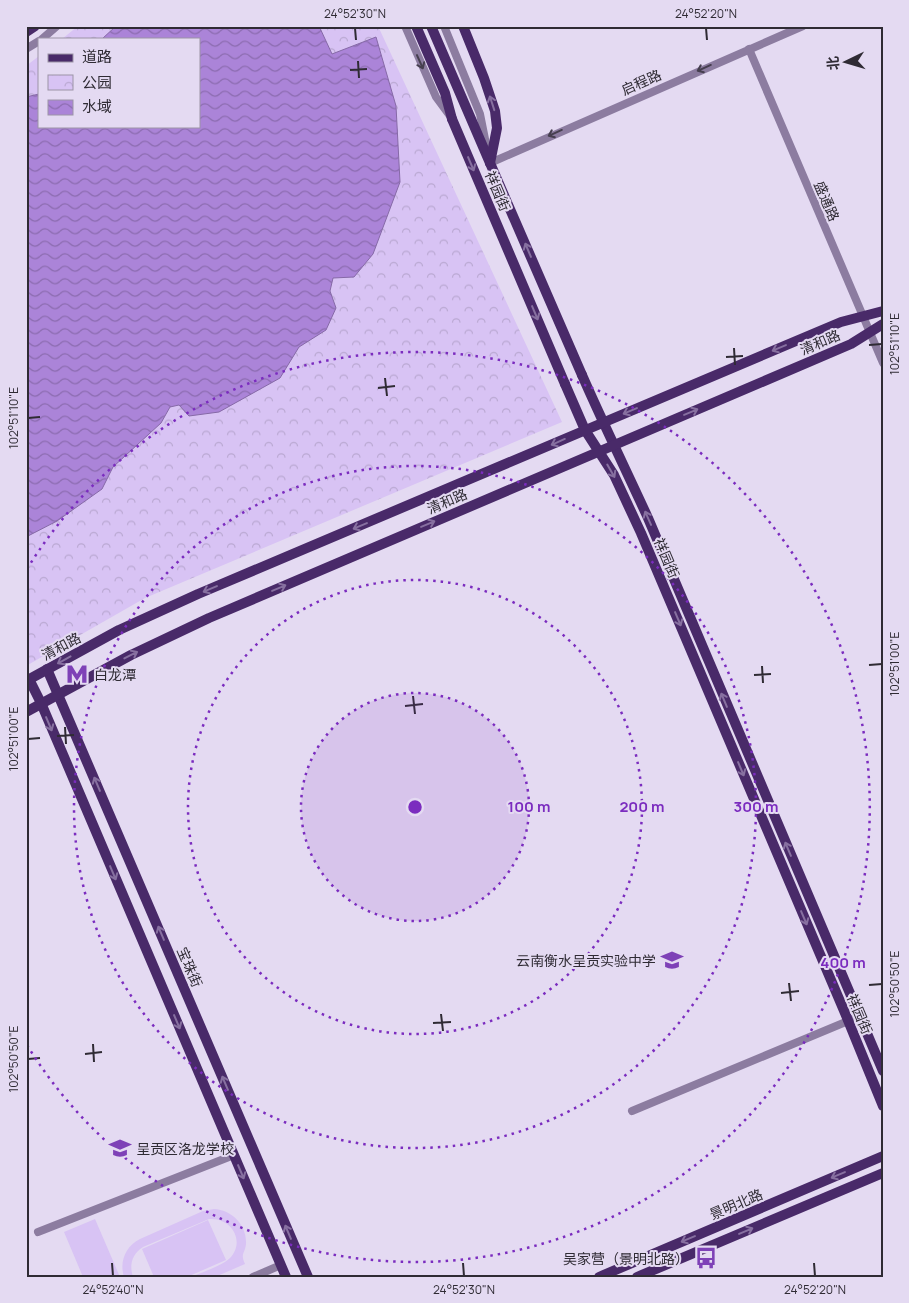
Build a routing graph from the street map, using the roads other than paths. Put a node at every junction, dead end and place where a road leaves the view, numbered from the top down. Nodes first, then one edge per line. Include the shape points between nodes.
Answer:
1 (35, 26) edge
2 (57, 26) edge
3 (405, 26) edge
4 (416, 26) edge
5 (431, 26) edge
6 (444, 26) edge
7 (463, 26) edge
8 (803, 26) edge
9 (26, 32) edge
10 (43, 38) edge
11 (38, 42) edge
12 (26, 49) edge
13 (749, 49) junction
14 (452, 119) junction
15 (490, 162) junction
16 (883, 311) edge
17 (863, 316) junction
18 (883, 324) edge
19 (870, 332) junction
20 (883, 363) edge
21 (602, 422) junction
22 (585, 430) junction
23 (614, 445) junction
24 (599, 452) junction
25 (47, 670) junction
26 (28, 680) edge
27 (58, 694) junction
28 (41, 703) junction
29 (26, 712) edge
30 (860, 1016) junction
31 (848, 1021) junction
32 (883, 1071) edge
33 (883, 1106) edge
34 (632, 1111) dead end
35 (234, 1155) junction
36 (883, 1156) edge
37 (881, 1177) edge
38 (38, 1232) dead end
39 (281, 1265) junction
40 (253, 1277) edge
41 (286, 1277) edge
42 (308, 1277) edge
43 (599, 1277) edge
44 (637, 1277) edge

1 - 9 main road
2 - 10 street
3 -> 14 street via 436,97
4 - 14 main road, 祥园街 via 445,93
5 - 15 main road, 祥园街
6 - 15 street via 480,114
15 -> 7 main road via 497,128 495,111
8 - 13 street, 启程路
11 - 12 street
13 -> 15 street, 启程路
13 - 17 street, 盛通路
14 -> 22 main road, 祥园街, bridge
21 -> 15 main road, 祥园街, bridge
16 - 17 main road, 清和路
17 - 19 street, 盛通路
17 -> 21 main road, 清和路 via 840,322
18 - 19 main road, 清和路
19 - 20 street, 盛通路
23 -> 19 main road, 清和路 via 851,344
21 - 22 main road, 清和路
21 - 23 main road, 祥园街
22 - 24 main road, 祥园街
22 -> 25 main road, 清和路 via 198,594 119,630
23 - 24 main road, 清和路
30 -> 23 main road, 祥园街
27 -> 24 main road, 清和路 via 208,618
24 -> 31 main road, 祥园街 via 614,475 641,533
25 - 26 main road, 清和路
25 - 27 main road, 宝珠街
26 - 28 main road
27 - 28 main road, 清和路
42 -> 27 main road, 宝珠街
28 - 29 main road, 清和路
28 -> 35 main road
30 - 31 street
30 - 32 main road, 祥园街
31 - 33 main road, 祥园街
31 - 34 street
35 - 38 street
35 -> 39 main road
36 -> 43 main road, 景明北路
44 -> 37 main road, 景明北路
39 - 40 street
39 - 41 main road

